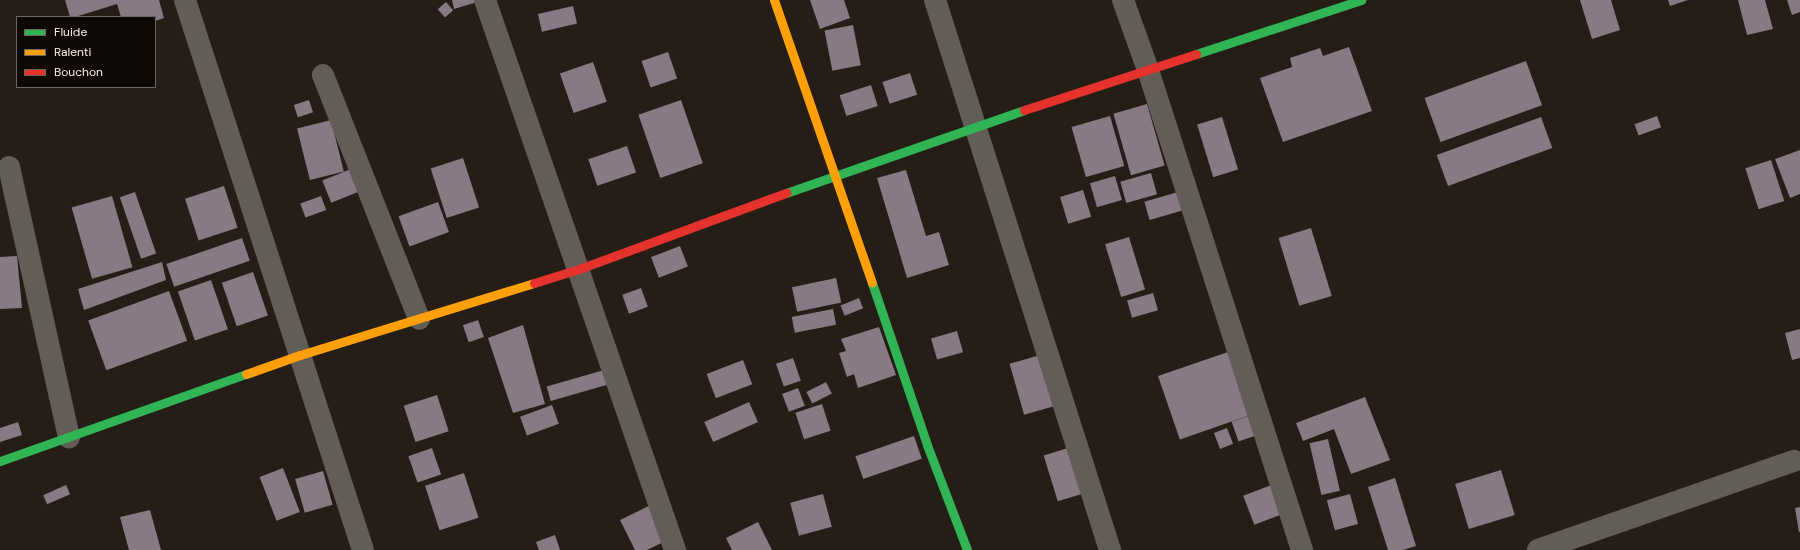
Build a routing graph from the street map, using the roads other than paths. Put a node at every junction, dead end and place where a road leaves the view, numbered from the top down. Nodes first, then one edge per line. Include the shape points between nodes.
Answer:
1 (185, 0) edge
2 (485, 0) edge
3 (774, 0) edge
4 (935, 0) edge
5 (1123, 0) edge
6 (1360, 0) edge
7 (1334, 4) edge
8 (1148, 70) junction
9 (323, 74) dead end
10 (975, 126) junction
11 (9, 167) dead end
12 (836, 174) junction
13 (579, 269) junction
14 (419, 319) junction
15 (300, 355) junction
16 (69, 437) junction
17 (0, 461) edge
18 (1794, 462) dead end
19 (363, 550) edge
20 (675, 550) edge
21 (966, 550) edge
22 (1110, 550) edge
23 (1302, 550) edge
24 (1538, 550) edge

1 - 15 street
2 - 13 street
3 - 12 street
4 - 10 street
5 - 8 street
6 - 7 street
7 - 8 street
8 - 10 street
8 - 23 street
9 - 14 street
10 - 12 street
10 - 22 street
11 - 16 street
12 - 13 street
12 - 21 street via 927,445
13 - 14 street
13 - 20 street
14 - 15 street
15 - 16 street
15 - 19 street
16 - 17 street
18 - 24 street

